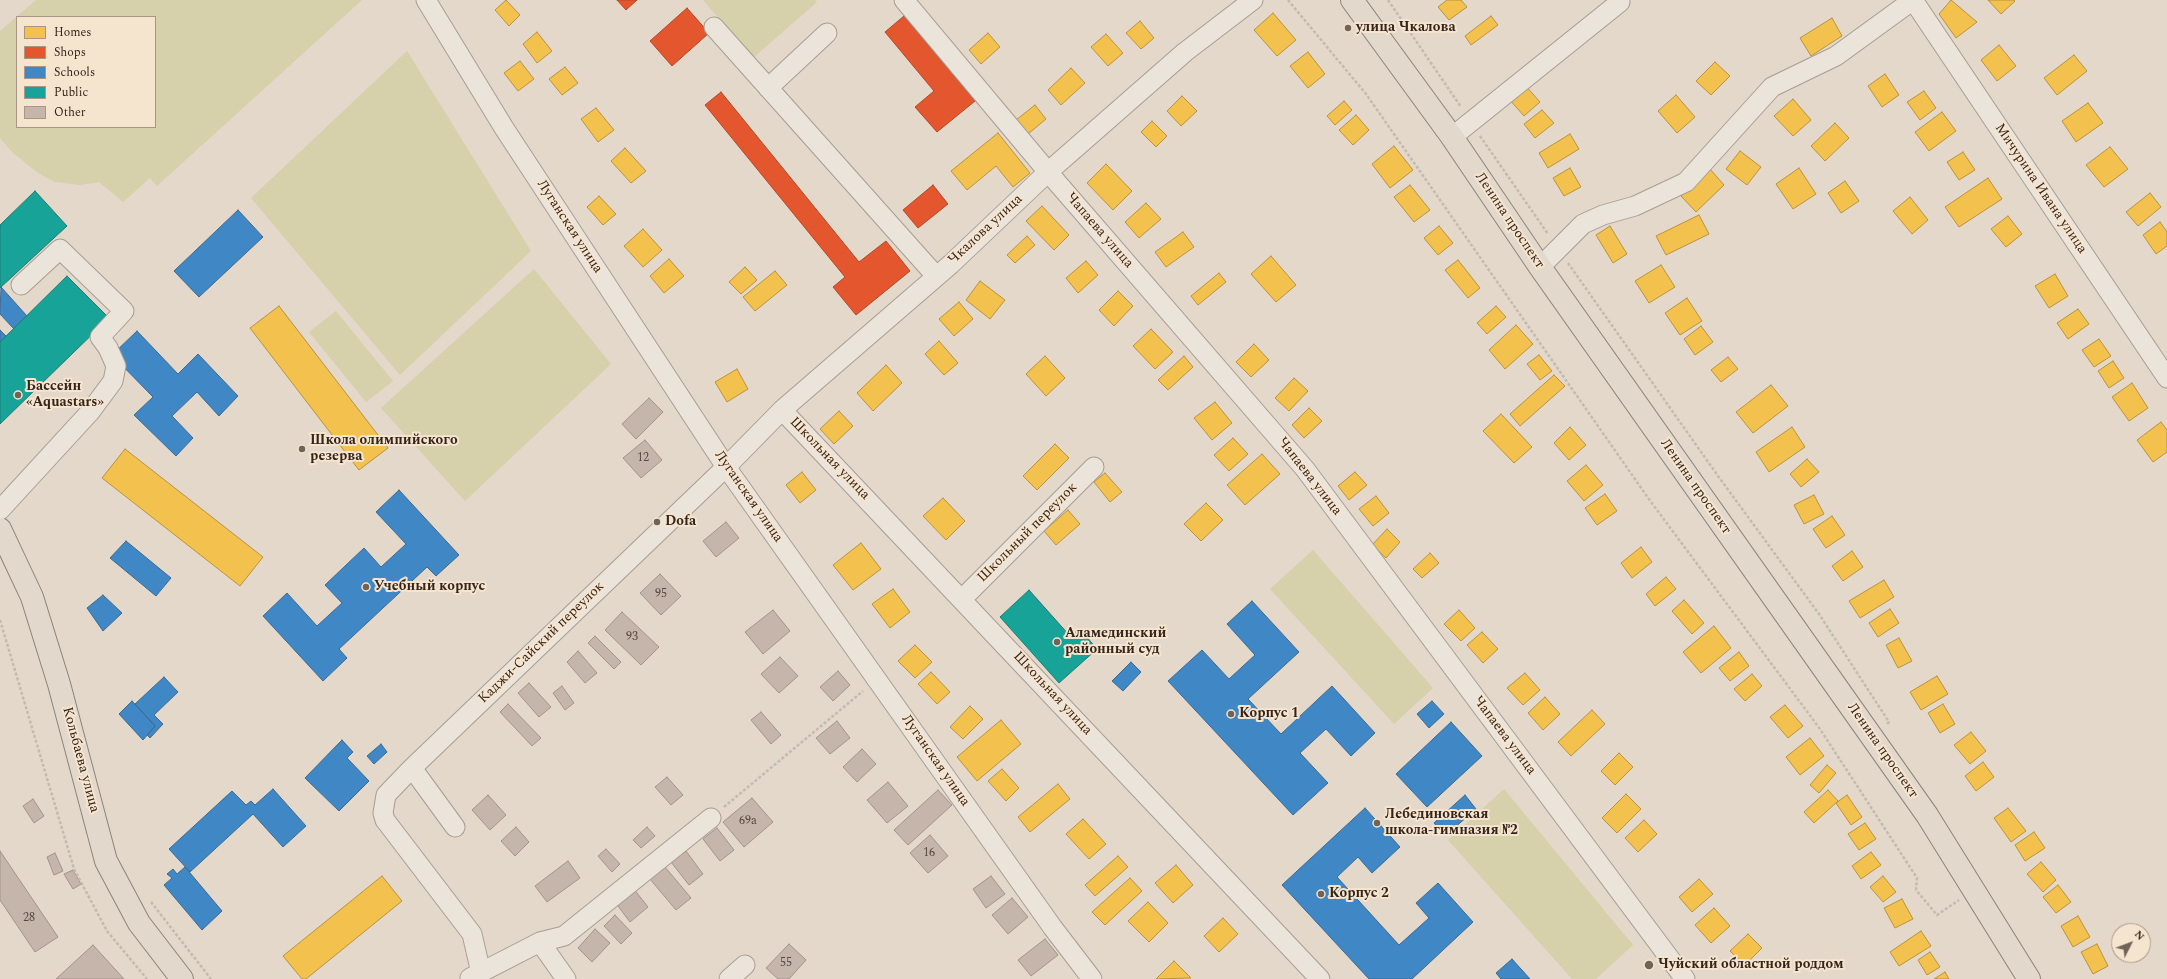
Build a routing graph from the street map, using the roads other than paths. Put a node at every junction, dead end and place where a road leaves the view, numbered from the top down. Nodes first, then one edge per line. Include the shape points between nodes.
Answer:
1 (426, 0) edge
2 (904, 0) edge
3 (1253, 0) edge
4 (1352, 0) edge
5 (1913, 0) edge
6 (1620, 2) dead end
7 (714, 27) dead end
8 (827, 33) dead end
9 (768, 88) junction
10 (1452, 137) junction
11 (1048, 172) junction
12 (1540, 267) junction
13 (936, 276) junction
14 (21, 284) dead end
15 (2167, 378) edge
16 (782, 410) junction
17 (726, 467) junction
18 (1094, 467) dead end
19 (0, 510) edge
20 (0, 529) edge
21 (962, 599) junction
22 (412, 768) junction
23 (711, 818) road end
24 (455, 827) dead end
25 (540, 942) junction
26 (746, 965) dead end
27 (475, 976) edge
28 (182, 979) edge
29 (566, 979) edge
30 (729, 979) edge
31 (1092, 979) edge
32 (1320, 979) edge
33 (1684, 979) edge
34 (2029, 979) edge

1 - 17 street, Луганская улица via 504,128
2 - 11 street, Чапаева улица
3 - 11 street, Чкалова улица via 1185,52
4 - 10 main road, Ленина проспект
5 - 12 street via 1836,56 1772,87 1686,182 1635,206 1583,224
5 - 15 street, Мичурина Ивана улица
6 - 10 street
7 - 9 street
8 - 9 street
9 - 13 street
10 - 12 main road, Ленина проспект
11 - 13 street, Чкалова улица
11 - 33 street, Чапаева улица via 1305,469
12 - 34 main road, Ленина проспект via 1927,815
13 - 16 street, Чкалова улица
14 - 19 street via 60,249 124,311 100,337 116,366 113,381 90,412
16 - 17 street, Чкалова улица
16 - 21 street, Школьная улица
17 - 22 street, Каджи-Сайский переулок
17 - 31 street, Луганская улица via 1053,928
18 - 21 street, Школьный переулок
20 - 28 main road, Кольбаева улица via 32,597 59,684 106,861 139,923
21 - 32 street, Школьная улица
22 - 24 street
22 - 27 street, Каджи-Сайский переулок via 386,795 383,813 385,820 472,934
23 - 25 street via 564,936
25 - 27 street
25 - 29 street
26 - 30 street

